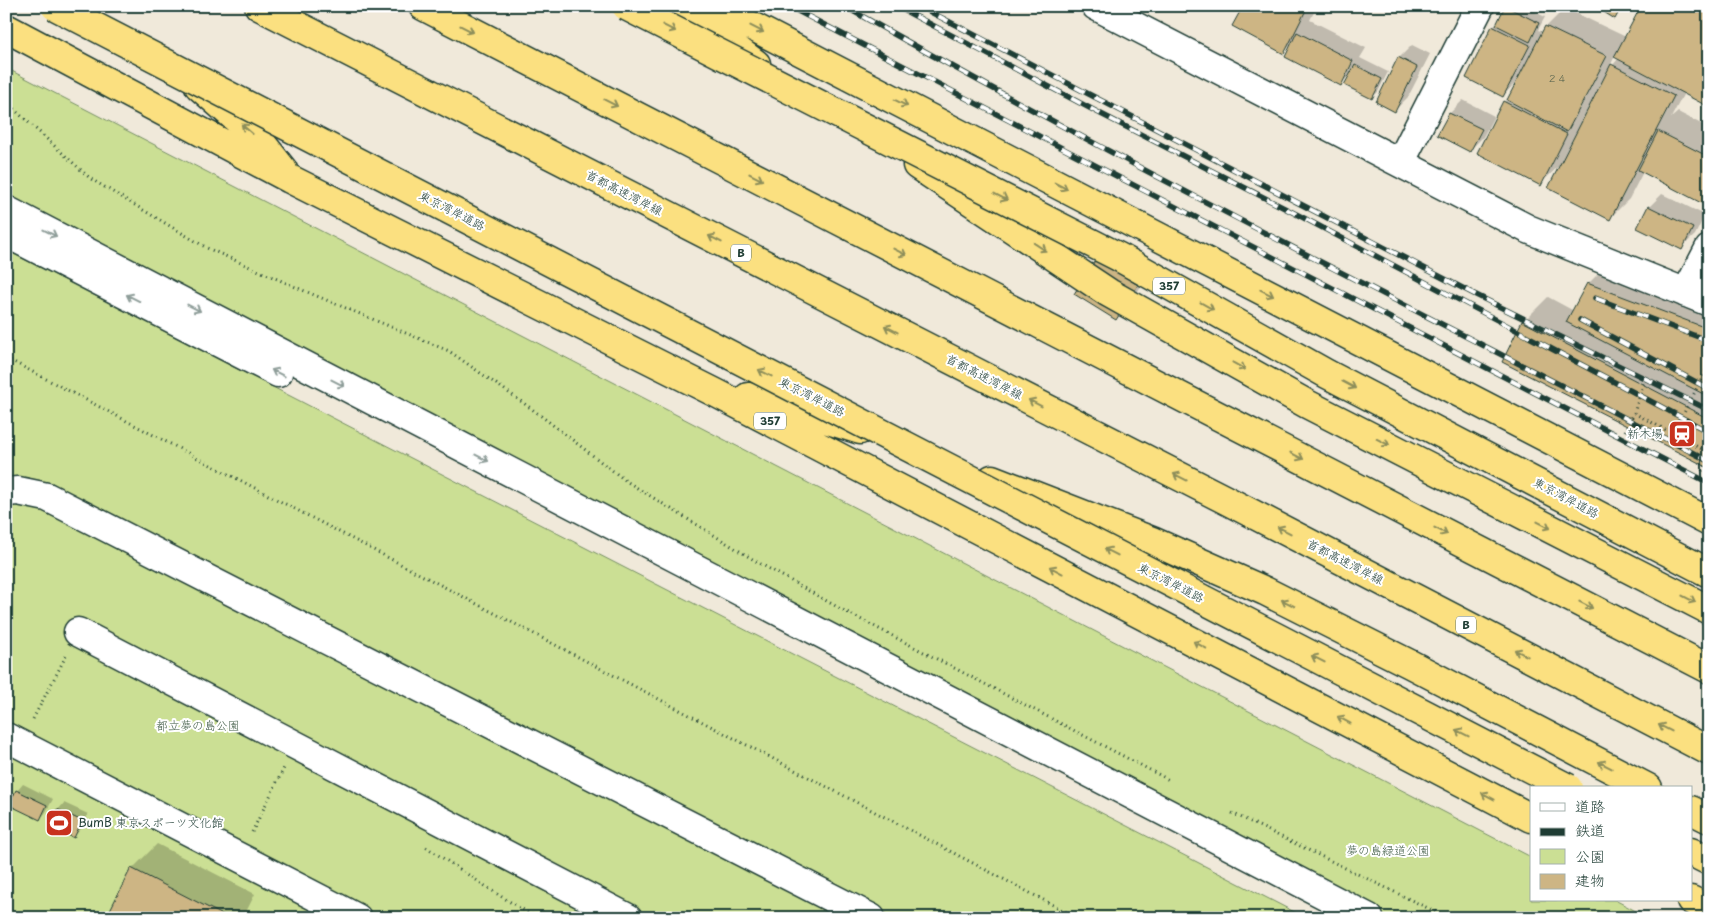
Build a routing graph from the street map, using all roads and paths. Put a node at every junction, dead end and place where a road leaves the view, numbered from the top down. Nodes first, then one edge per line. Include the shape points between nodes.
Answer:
1 (56, 6) edge
2 (76, 6) edge
3 (258, 6) edge
4 (423, 6) edge
5 (626, 6) edge
6 (679, 6) edge
7 (713, 6) edge
8 (1480, 6) edge
9 (1108, 9) edge
10 (6, 28) edge
11 (6, 102) edge
12 (1400, 163) junction
13 (290, 179) junction
14 (6, 210) edge
15 (6, 233) edge
16 (1709, 250) edge
17 (1698, 297) edge
18 (6, 358) edge
19 (1709, 365) edge
20 (1644, 382) dead end
21 (716, 393) junction
22 (1634, 414) junction
23 (1625, 431) dead end
24 (1674, 434) junction
25 (1709, 455) edge
26 (1702, 471) dead end
27 (6, 475) edge
28 (6, 492) edge
29 (47, 497) junction
30 (1709, 522) edge
31 (1709, 573) edge
32 (1709, 610) edge
33 (78, 632) joint
34 (1709, 669) edge
35 (13, 741) edge
36 (296, 745) junction
37 (1709, 750) edge
38 (1179, 785) dead end
39 (1564, 786) edge
40 (1644, 786) edge
41 (1692, 810) edge
42 (1231, 812) dead end
43 (1530, 817) edge
44 (1709, 819) edge
45 (1692, 852) edge
46 (239, 857) junction
47 (1709, 861) edge
48 (1692, 865) edge
49 (1709, 871) edge
50 (1692, 900) edge
51 (1709, 909) edge
52 (336, 912) edge
53 (628, 918) edge
54 (871, 918) edge
55 (1078, 918) edge
56 (1332, 918) edge
57 (1369, 918) edge
58 (1451, 918) edge

39 -> 1 highway, 東京湾岸道路, bridge
13 -> 2 highway via 256,136 174,64
37 -> 3 highway, 首都高速湾岸線 / B
4 -> 34 highway
5 -> 31 highway, 東京湾岸道路 / 357, bridge via 1119,257 1336,378
6 -> 32 highway via 759,66 915,163 1110,293 1307,404
7 -> 30 highway
8 - 12 street
9 - 12 street
10 - 13 highway, 357
11 - 38 path via 91,179 207,248 449,351 626,481 759,563 840,609
12 - 17 street via 1528,229
13 - 21 highway, 357
14 -> 57 street
56 -> 15 street
16 - 17 street
18 - 55 path
19 - 24 path
20 - 22 path
40 -> 21 highway via 1265,591 1152,541 872,434 757,398
43 -> 21 highway, 357
22 - 23 path
22 - 24 path
24 - 25 path
25 - 26 path
27 - 29 street
28 - 29 street
29 - 54 street
33 - 35 path
33 - 36 street
35 - 46 street
36 - 46 path
36 - 53 street
41 - 44 highway
42 - 58 path
45 - 47 highway
46 - 52 street
48 - 49 highway
50 - 51 highway

